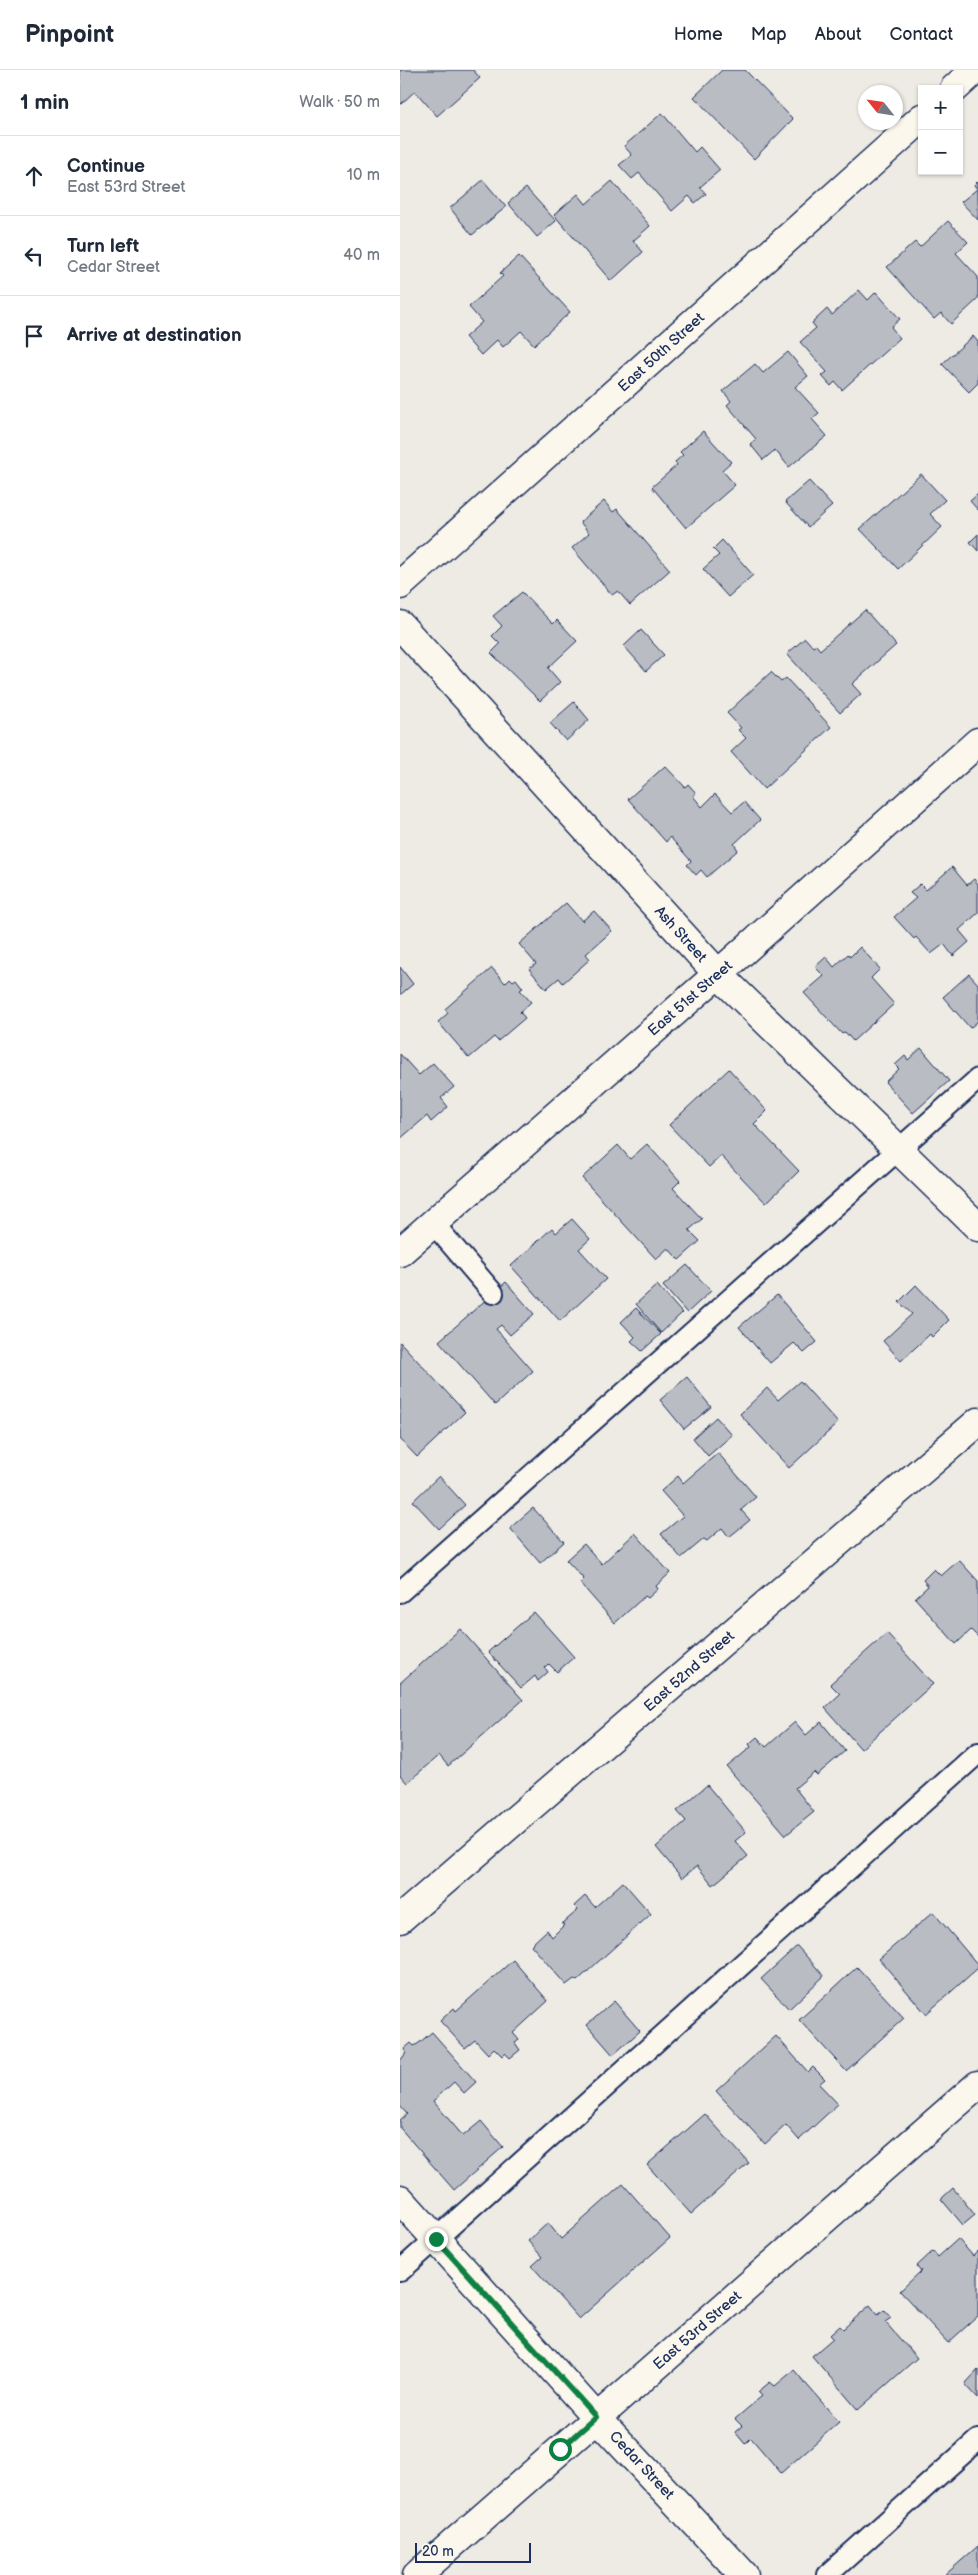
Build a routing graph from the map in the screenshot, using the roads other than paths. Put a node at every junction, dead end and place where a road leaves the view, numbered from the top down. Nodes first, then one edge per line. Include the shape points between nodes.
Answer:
1 (975, 70) edge
2 (958, 85) edge
3 (918, 122) edge
4 (400, 585) edge
5 (400, 625) edge
6 (978, 742) edge
7 (718, 974) junction
8 (978, 1079) edge
9 (898, 1149) junction
10 (433, 1223) junction
11 (978, 1227) edge
12 (400, 1252) edge
13 (494, 1293) dead end
14 (978, 1422) edge
15 (400, 1592) edge
16 (978, 1753) edge
17 (400, 1920) edge
18 (978, 2085) edge
19 (400, 2199) edge
20 (436, 2239) junction
21 (400, 2271) edge
22 (596, 2417) junction
23 (978, 2440) edge
24 (417, 2575) edge
25 (744, 2575) edge
26 (827, 2575) edge

1 - 2 street
3 - 4 street, East 50th Street
5 - 7 street, Ash Street
6 - 7 street, East 51st Street
7 - 9 street, Ash Street
7 - 10 street, East 51st Street
8 - 9 lane
9 - 11 street, Ash Street
9 - 15 lane
10 - 12 street, East 51st Street
10 - 13 lane
14 - 17 street, East 52nd Street
16 - 20 lane
18 - 22 street, East 53rd Street
19 - 20 street, Cedar Street
20 - 21 lane
20 - 22 street, Cedar Street
22 - 24 street, East 53rd Street
22 - 25 street, Cedar Street
23 - 26 lane

